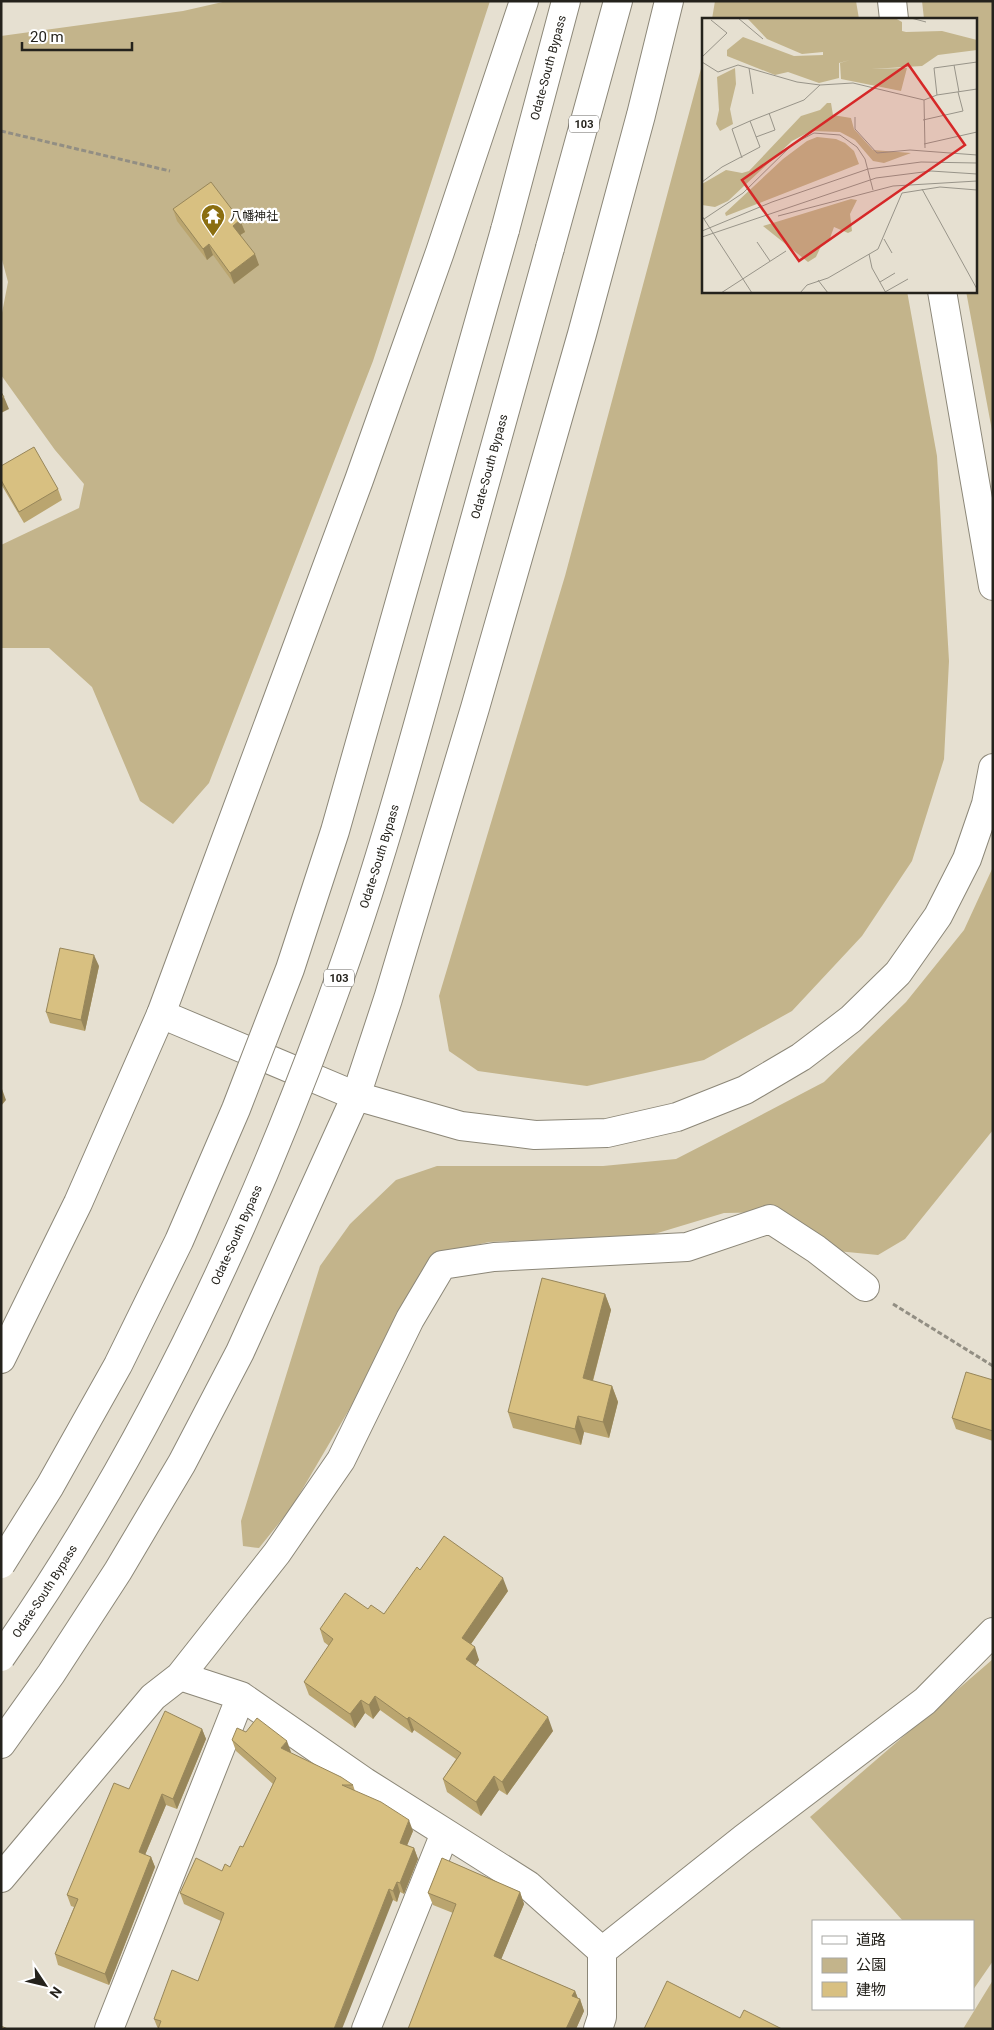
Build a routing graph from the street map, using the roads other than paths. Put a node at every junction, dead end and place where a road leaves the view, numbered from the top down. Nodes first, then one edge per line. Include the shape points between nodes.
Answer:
1 (524, 1) edge
2 (566, 1) edge
3 (618, 1) edge
4 (669, 1) edge
5 (892, 1) edge
6 (894, 18) edge
7 (942, 292) edge
8 (993, 586) edge
9 (993, 768) edge
10 (161, 1014) junction
11 (356, 1096) junction
12 (865, 1287) road end
13 (1, 1359) edge
14 (1, 1564) edge
15 (993, 1632) edge
16 (1, 1657) edge
17 (180, 1676) junction
18 (241, 1696) junction
19 (1, 1744) edge
20 (445, 1832) junction
21 (1, 1878) edge
22 (602, 1951) junction
23 (109, 2029) edge
24 (366, 2029) edge
25 (598, 2029) edge

1 - 10 main road via 359,480
2 - 14 main road, Odate-South Bypass, bridge via 341,812 290,969 236,1109 175,1250 113,1374 50,1486
3 - 16 main road, Odate-South Bypass / 103, bridge via 381,852 334,994 284,1126 230,1252 164,1386 96,1508
4 - 11 main road via 580,344 472,717
5 - 6 main road
7 - 8 main road
9 - 11 main road via 986,804 967,859 938,916 898,973 851,1018 801,1057 745,1090 677,1116 608,1133 535,1135 461,1126
10 - 11 main road
10 - 13 main road via 78,1203
11 - 19 main road via 240,1352 182,1463 113,1578
12 - 17 main road via 770,1219 686,1247 494,1257 442,1265 410,1319 341,1460 277,1553
15 - 22 main road via 924,1701
17 - 18 main road
17 - 21 main road via 153,1697
18 - 20 main road
18 - 23 main road
20 - 22 main road via 528,1885
20 - 24 main road
22 - 25 main road via 602,2017

